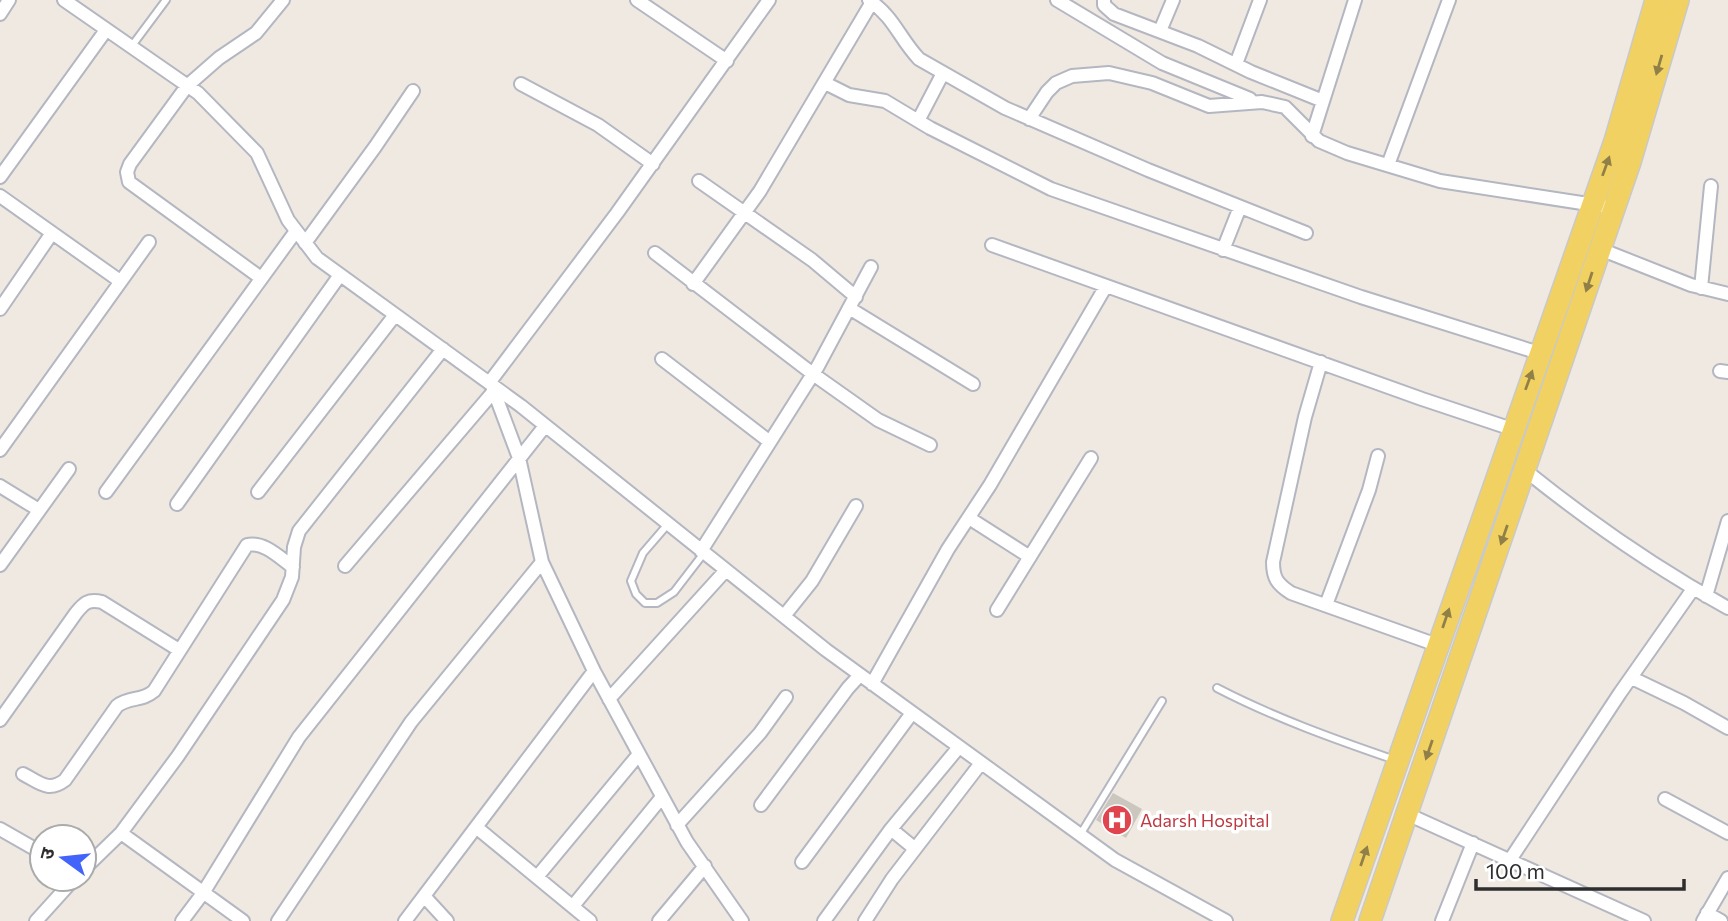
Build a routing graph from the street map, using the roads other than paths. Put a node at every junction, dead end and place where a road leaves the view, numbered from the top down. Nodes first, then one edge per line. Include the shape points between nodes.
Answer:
1 (9, 0) edge
2 (64, 0) edge
3 (166, 0) edge
4 (283, 0) edge
5 (637, 0) edge
6 (769, 0) edge
7 (1058, 0) edge
8 (1104, 0) edge
9 (1173, 0) edge
10 (1259, 0) edge
11 (1355, 0) edge
12 (1449, 0) edge
13 (1656, 0) edge
14 (1678, 0) edge
15 (870, 1) edge
16 (0, 13) edge
17 (106, 30) junction
18 (1160, 31) junction
19 (131, 47) junction
20 (726, 61) junction
21 (1236, 64) junction
22 (943, 73) junction
23 (825, 83) junction
24 (521, 84) dead end
25 (187, 86) junction
26 (413, 91) dead end
27 (1323, 101) junction
28 (1256, 102) junction
29 (1029, 119) junction
30 (918, 121) junction
31 (1312, 136) junction
32 (653, 164) junction
33 (1388, 165) junction
34 (0, 177) edge
35 (699, 181) dead end
36 (1711, 186) dead end
37 (0, 196) edge
38 (1592, 205) junction
39 (1240, 207) junction
40 (1614, 208) junction
41 (744, 213) junction
42 (296, 231) junction
43 (52, 233) junction
44 (1306, 233) dead end
45 (149, 242) dead end
46 (305, 243) junction
47 (992, 245) dead end
48 (1600, 249) junction
49 (1223, 250) junction
50 (655, 253) dead end
51 (872, 267) dead end
52 (340, 275) junction
53 (261, 278) junction
54 (120, 281) junction
55 (693, 284) junction
56 (1106, 286) junction
57 (1701, 288) junction
58 (1728, 294) edge
59 (853, 302) junction
60 (0, 309) edge
61 (395, 315) junction
62 (443, 349) junction
63 (1539, 353) junction
64 (662, 359) dead end
65 (1321, 362) junction
66 (813, 374) junction
67 (973, 384) dead end
68 (491, 386) junction
69 (545, 426) junction
70 (1512, 429) junction
71 (770, 442) junction
72 (930, 445) dead end
73 (0, 450) edge
74 (1378, 456) dead end
75 (519, 458) junction
76 (1091, 458) dead end
77 (69, 469) dead end
78 (1526, 471) junction
79 (0, 486) edge
80 (106, 492) dead end
81 (258, 492) dead end
82 (177, 504) dead end
83 (856, 506) dead end
84 (39, 510) junction
85 (969, 518) junction
86 (1728, 521) edge
87 (668, 524) junction
88 (703, 552) junction
89 (1030, 557) junction
90 (542, 562) junction
91 (0, 565) edge
92 (345, 566) dead end
93 (293, 567) junction
94 (726, 570) junction
95 (1693, 589) junction
96 (1706, 596) junction
97 (1326, 605) junction
98 (1728, 608) edge
99 (997, 610) dead end
100 (784, 617) junction
101 (1437, 645) junction
102 (179, 650) junction
103 (594, 671) junction
104 (860, 675) junction
105 (1632, 678) junction
106 (872, 684) junction
107 (1217, 688) dead end
108 (786, 697) dead end
109 (609, 699) junction
110 (1162, 701) dead end
111 (912, 713) junction
112 (0, 720) edge
113 (1728, 728) edge
114 (959, 747) junction
115 (639, 754) junction
116 (1397, 760) junction
117 (981, 763) junction
118 (23, 774) dead end
119 (662, 797) junction
120 (1665, 799) dead end
121 (761, 804) dead end
122 (1407, 814) junction
123 (677, 825) junction
124 (477, 827) junction
125 (0, 829) edge
126 (891, 829) junction
127 (121, 833) junction
128 (1728, 833) edge
129 (1080, 835) junction
130 (1473, 843) junction
131 (28, 845) edge
132 (914, 849) junction
133 (98, 855) edge
134 (1510, 860) junction
135 (802, 862) dead end
136 (705, 866) junction
137 (537, 877) junction
138 (1728, 878) edge
139 (61, 893) edge
140 (203, 893) junction
141 (424, 896) junction
142 (573, 906) junction
143 (1705, 917) edge
144 (36, 921) edge
145 (182, 921) edge
146 (243, 921) edge
147 (278, 921) edge
148 (405, 921) edge
149 (447, 921) edge
150 (590, 921) edge
151 (659, 921) edge
152 (742, 921) edge
153 (824, 921) edge
154 (865, 921) edge
155 (1226, 921) edge
156 (1342, 921) edge
157 (1370, 921) edge
158 (1442, 921) edge
159 (1644, 921) edge
160 (1721, 921) edge

1 - 16 street
2 - 17 street
3 - 19 lane
4 - 25 street via 256,33
5 - 20 street
6 - 20 street
7 - 28 street via 1162,63
8 - 18 street via 1114,14
9 - 18 street
10 - 21 street
11 - 27 street
12 - 33 street
38 -> 13 main road
14 -> 40 main road
15 - 22 street via 886,13 919,59
15 - 23 street
17 - 19 street
17 - 34 street
18 - 21 street
19 - 25 street
20 - 32 street
21 - 27 street
22 - 29 street
22 - 30 street
23 - 30 street via 849,94 885,101
23 - 41 street
24 - 32 street via 598,125
25 - 42 street via 257,153
25 - 53 street via 130,164 130,182
26 - 46 street
27 - 31 street
28 - 29 street via 1209,106 1152,83 1109,73 1072,76 1056,83
28 - 31 street via 1285,107
29 - 39 street
30 - 49 street via 1051,190
31 - 33 street
32 - 68 street
33 - 38 street via 1440,181
35 - 41 street
36 - 57 street
37 - 43 street
38 - 40 street
38 - 63 main road
39 - 44 street
39 - 49 street
40 - 48 main road
41 - 55 street
41 - 59 street via 813,260
42 - 46 street
42 - 53 street
43 - 54 street
43 - 60 street
45 - 54 street
46 - 52 street
47 - 56 street
48 - 57 street
48 -> 78 main road
49 - 63 street
50 - 55 street
51 - 59 street
52 - 61 street
52 - 82 street
53 - 80 street
54 - 73 street
55 - 66 street
56 - 65 street
56 - 85 street
57 - 58 street
59 - 66 street
59 - 67 street
61 - 62 street
61 - 81 street
62 - 68 street
62 - 93 street via 299,531
70 -> 63 main road
64 - 71 street
65 - 70 street
65 - 97 street via 1305,417 1273,575 1291,593
66 - 71 street
66 - 72 street via 878,420
68 - 69 street
68 - 75 street
68 - 92 street
69 - 75 street
69 - 87 street
101 -> 70 main road
71 - 88 street
74 - 97 street
75 - 90 street
75 - 140 street via 299,737
76 - 89 street
77 - 84 street
78 - 95 street via 1629,550
78 -> 122 main road
79 - 84 street
83 - 100 street via 812,581
84 - 91 street
85 - 89 street
85 - 106 street
86 - 96 street
87 - 88 street
87 - 88 lane via 643,554 631,581 645,603 657,603 674,592
88 - 94 street
89 - 99 street
90 - 103 street
90 - 147 street via 411,722
93 - 102 street via 264,547 247,545
93 - 127 street via 283,600
94 - 100 street
94 - 109 street
95 - 96 street
95 - 105 street
96 - 98 street
97 - 101 street
100 - 104 street
101 - 116 main road
102 - 112 street via 102,602 84,603
102 - 118 street via 154,691 117,706 65,780 47,786
103 - 109 street
103 - 124 street
104 - 106 street
104 - 121 street
105 - 113 street
105 - 134 street
106 - 111 street
107 - 116 lane via 1300,728
108 - 123 street via 760,733
109 - 115 street
110 - 129 lane
111 - 114 street
111 - 135 street
114 - 117 street
114 - 126 street
115 - 119 street
115 - 137 street
156 -> 116 main road
117 - 129 street
117 - 132 street
119 - 123 street
119 - 142 street
120 - 128 street
122 - 130 street
122 - 157 main road
123 - 136 street
124 - 137 street
124 - 141 street
125 - 131 street
126 - 132 street
126 - 153 street
127 - 133 street
127 - 140 street
129 - 155 street via 1115,860
130 - 134 street
130 - 158 street
132 - 154 street
134 - 159 street
136 - 151 street
136 - 152 street
137 - 142 street
138 - 143 street
139 - 144 street
140 - 145 street
140 - 146 street
141 - 148 street
141 - 149 street
142 - 150 street
143 - 160 street

